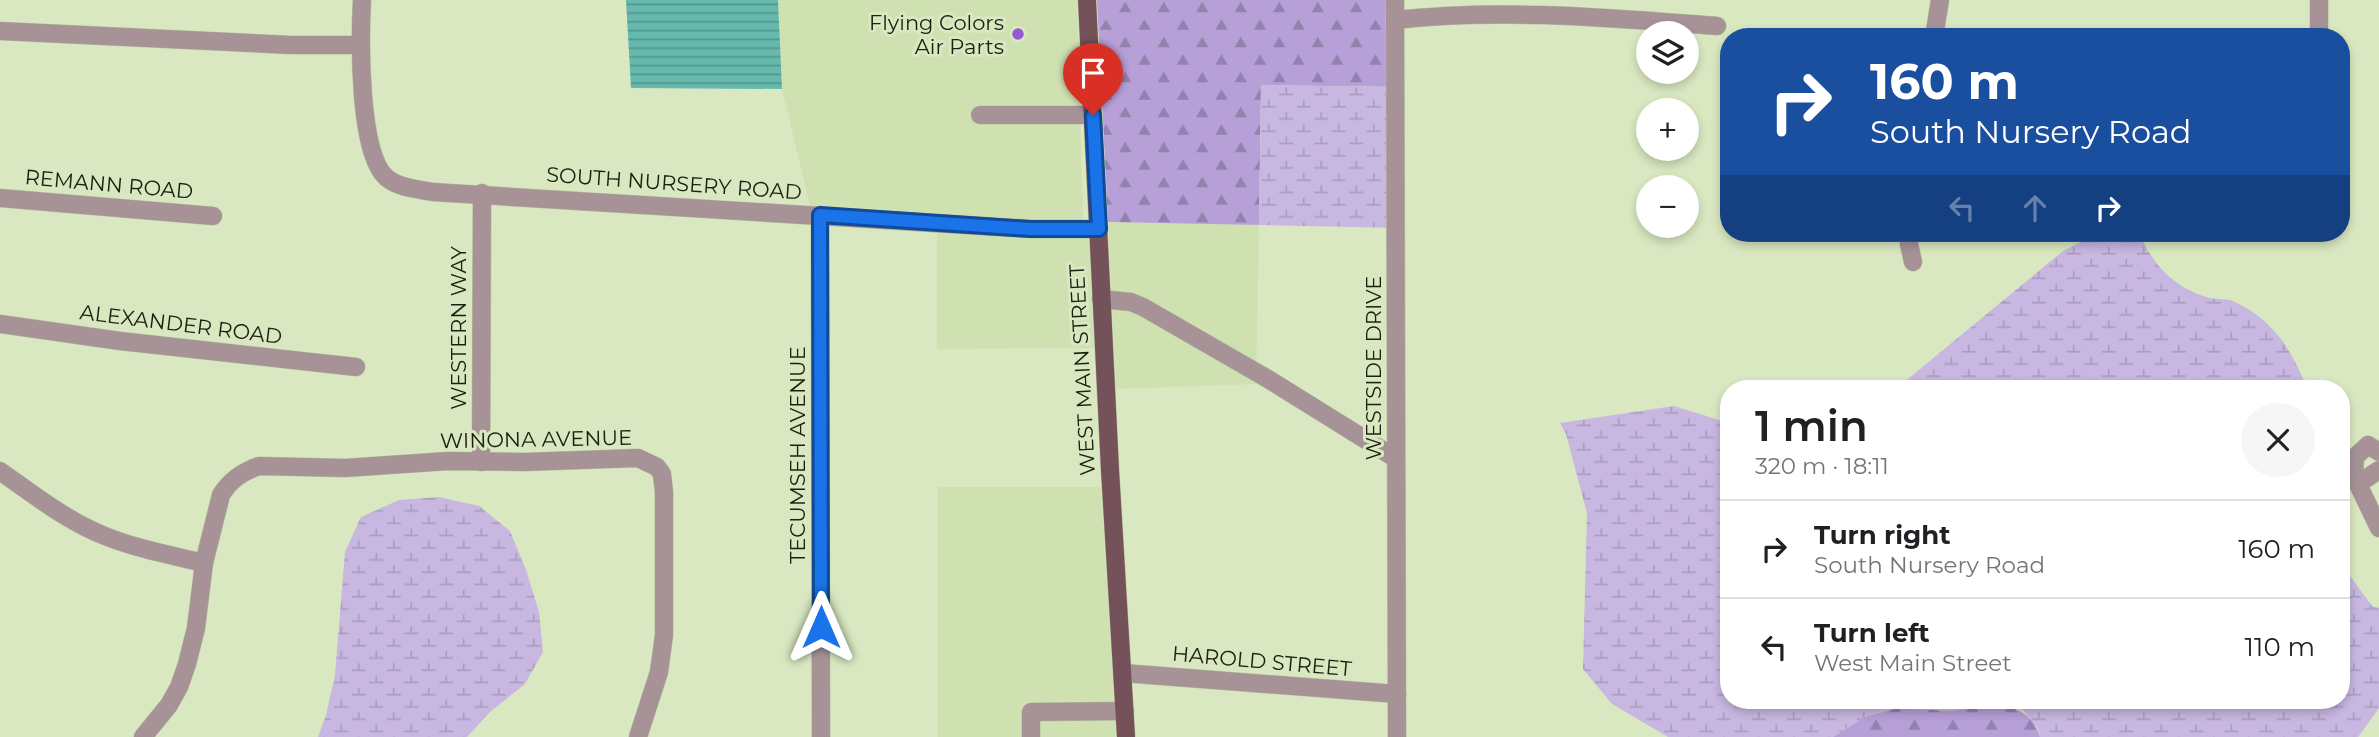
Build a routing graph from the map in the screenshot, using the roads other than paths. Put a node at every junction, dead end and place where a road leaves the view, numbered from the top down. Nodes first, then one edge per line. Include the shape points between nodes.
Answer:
1 (362, 0) edge
2 (1087, 0) edge
3 (1395, 0) edge
4 (1940, 0) edge
5 (2319, 0) edge
6 (1395, 20) junction
7 (1717, 26) dead end
8 (1935, 28) edge
9 (2319, 28) edge
10 (0, 31) edge
11 (360, 45) junction
12 (980, 115) dead end
13 (1093, 115) junction
14 (482, 193) junction
15 (0, 198) edge
16 (820, 215) junction
17 (213, 216) dead end
18 (1099, 229) junction
19 (1909, 242) edge
20 (1913, 262) dead end
21 (1101, 299) junction
22 (0, 324) edge
23 (356, 367) dead end
24 (2379, 452) edge
25 (1395, 458) junction
26 (481, 462) junction
27 (2379, 470) edge
28 (0, 471) edge
29 (2358, 484) junction
30 (2379, 528) edge
31 (204, 563) junction
32 (1123, 673) junction
33 (1397, 694) junction
34 (1125, 711) junction
35 (143, 737) edge
36 (638, 737) edge
37 (821, 737) edge
38 (1031, 737) edge
39 (1126, 737) edge
40 (1397, 737) edge

1 - 11 street, SOUTH NURSERY ROAD
2 - 13 main road, WEST MAIN STREET
3 - 6 street, WESTSIDE DRIVE
4 - 8 street
5 - 9 street
6 - 7 street via 1570,15
6 - 25 street, WESTSIDE DRIVE
10 - 11 street
11 - 14 street, SOUTH NURSERY ROAD via 366,124 379,170 389,180 412,188
12 - 13 street
13 - 18 main road, WEST MAIN STREET
14 - 16 street, SOUTH NURSERY ROAD
14 - 26 street, WESTERN WAY
15 - 17 street, REMANN ROAD
16 - 18 street, SOUTH NURSERY ROAD
16 - 37 street, TECUMSEH AVENUE
18 - 21 main road, WEST MAIN STREET
19 - 20 street
21 - 25 street via 1143,307
21 - 32 main road, WEST MAIN STREET
22 - 23 street, ALEXANDER ROAD
24 - 29 street via 2368,445 2355,457
25 - 33 street, WESTSIDE DRIVE
26 - 31 street, WINONA AVENUE via 345,468 260,466 247,470 221,495
26 - 36 street, WINONA AVENUE via 638,458 662,474 664,635 659,672
27 - 29 street
28 - 31 street via 50,507 105,536
29 - 30 street
31 - 35 street, WINONA AVENUE via 187,664 169,705
32 - 33 street, HAROLD STREET
32 - 34 main road, WEST MAIN STREET
33 - 40 street, WESTSIDE DRIVE
34 - 38 street via 1031,712
34 - 39 main road, WEST MAIN STREET

